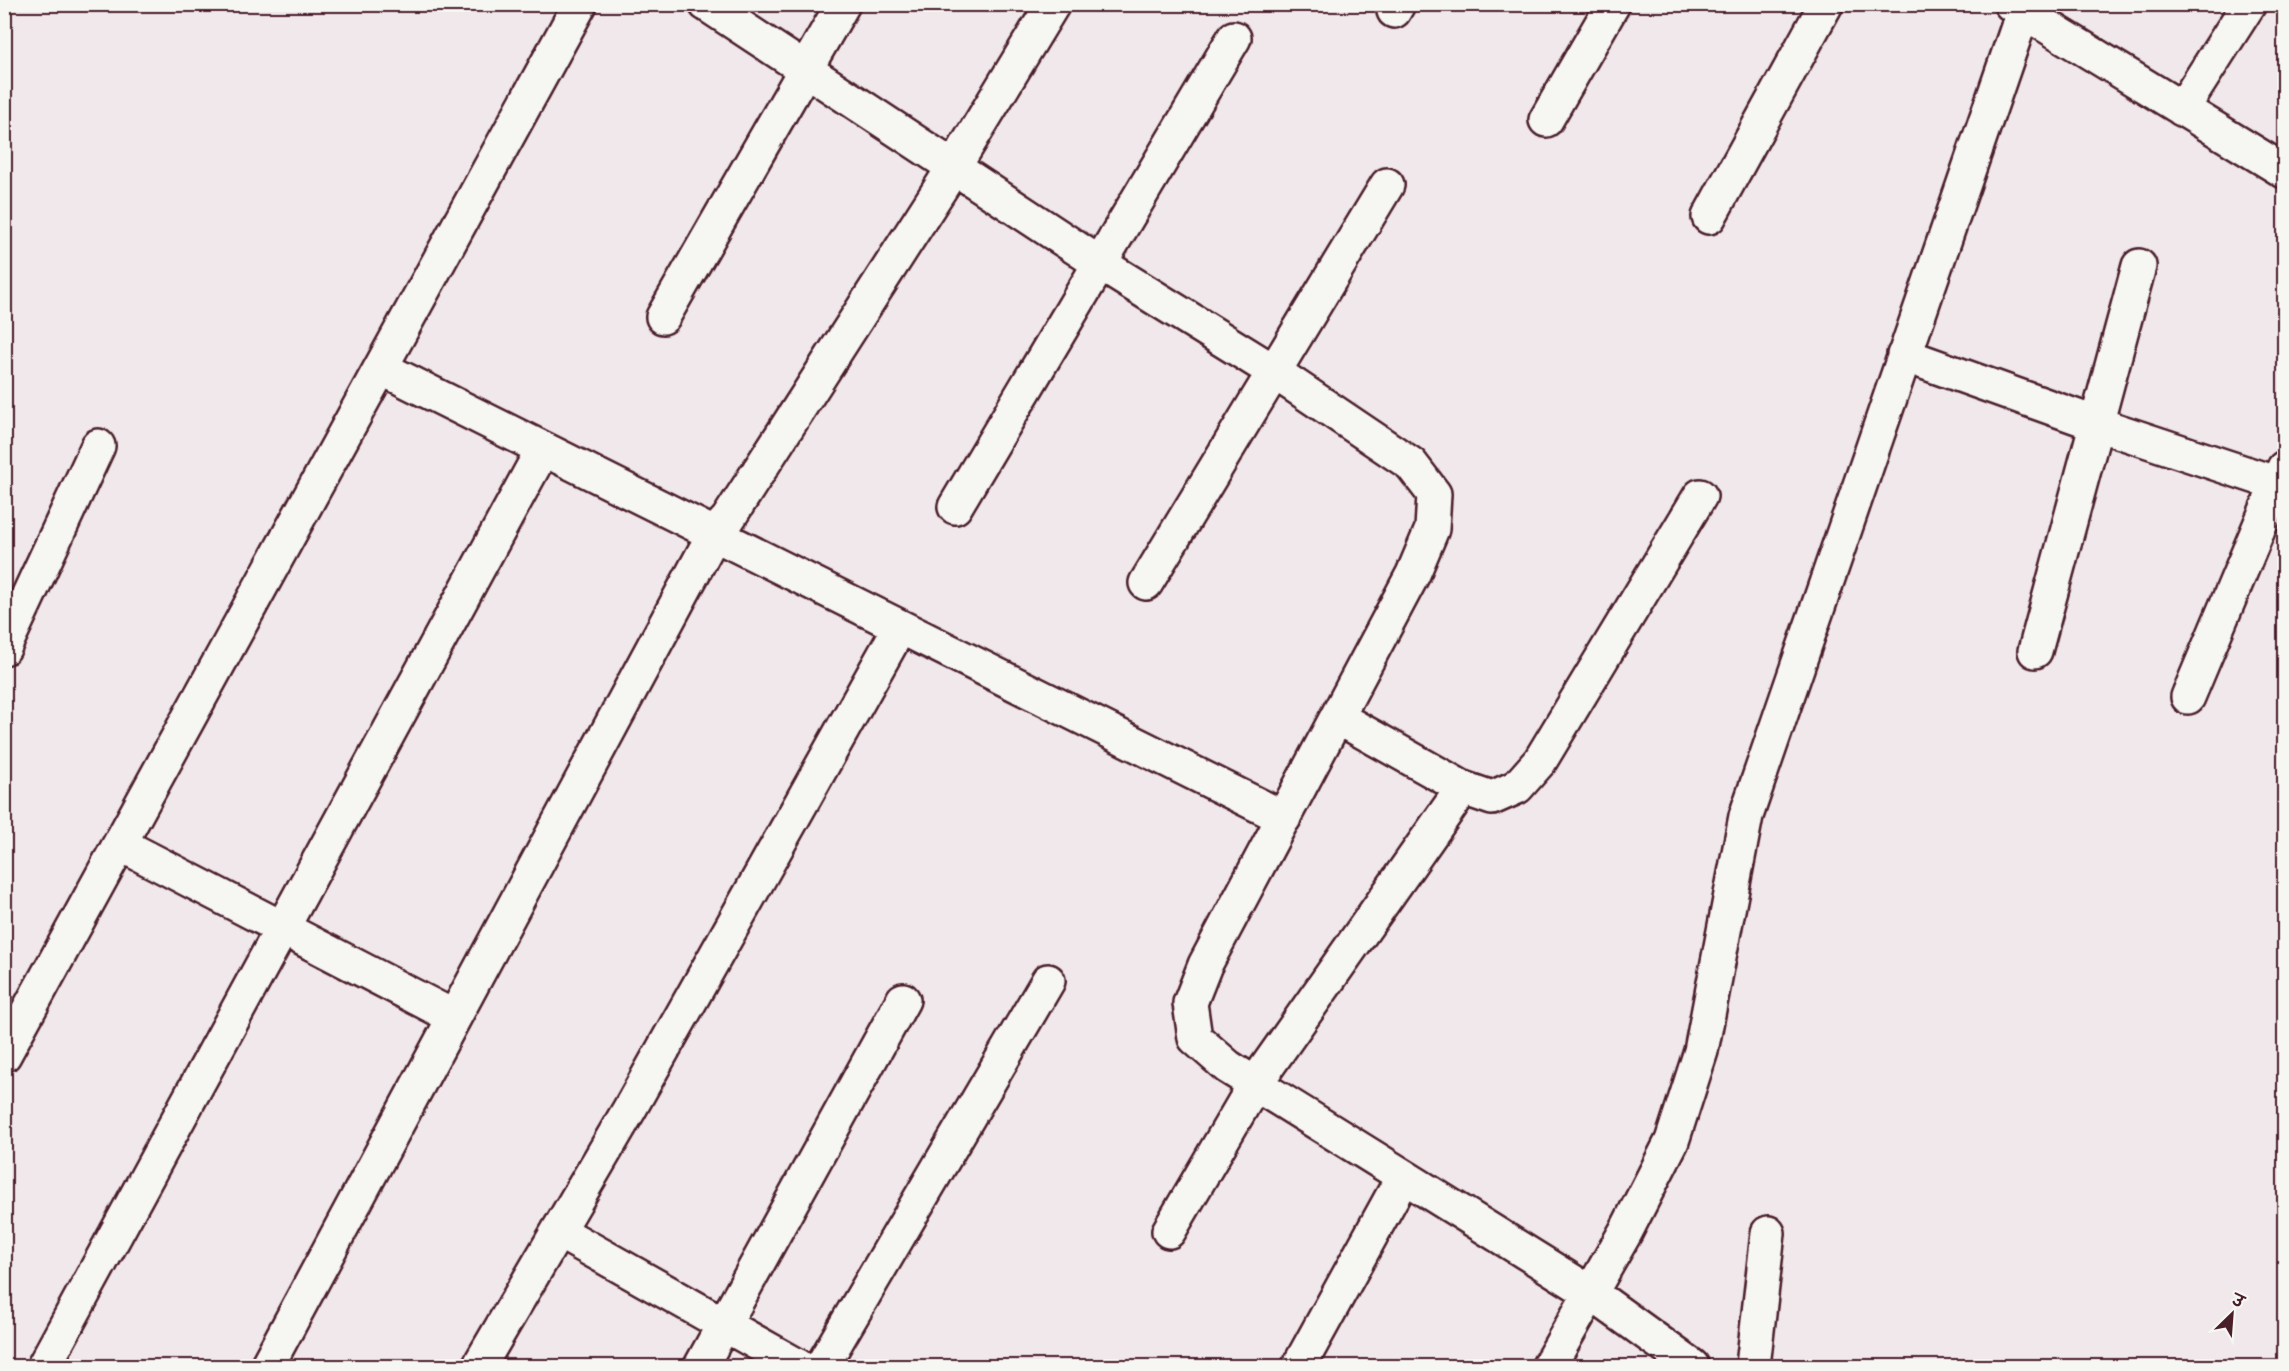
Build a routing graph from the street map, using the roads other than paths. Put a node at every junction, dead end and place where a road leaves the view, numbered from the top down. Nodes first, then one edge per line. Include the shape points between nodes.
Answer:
1 (580, 4) edge
2 (706, 4) edge
3 (843, 4) edge
4 (1053, 4) edge
5 (1613, 4) edge
6 (1826, 4) edge
7 (2249, 4) edge
8 (2021, 7) edge
9 (1234, 38) dead end
10 (806, 69) junction
11 (2182, 109) junction
12 (1546, 120) dead end
13 (954, 167) junction
14 (2284, 171) edge
15 (1387, 185) dead end
16 (1709, 217) dead end
17 (1099, 263) junction
18 (2139, 266) dead end
19 (663, 317) dead end
20 (1904, 355) junction
21 (381, 368) junction
22 (1273, 370) junction
23 (2097, 424) junction
24 (98, 446) dead end
25 (543, 449) junction
26 (2281, 476) edge
27 (1700, 496) dead end
28 (955, 507) dead end
29 (714, 534) junction
30 (1146, 583) dead end
31 (900, 627) junction
32 (4, 648) edge
33 (2035, 651) dead end
34 (2188, 697) dead end
35 (1337, 717) junction
36 (1463, 788) junction
37 (1284, 818) junction
38 (120, 844) junction
39 (283, 926) junction
40 (1048, 981) dead end
41 (903, 1000) dead end
42 (454, 1017) junction
43 (4, 1055) edge
44 (1255, 1084) junction
45 (1403, 1177) junction
46 (558, 1230) junction
47 (1168, 1231) dead end
48 (1768, 1233) dead end
49 (1591, 1293) junction
50 (724, 1324) junction
51 (44, 1366) edge
52 (267, 1366) edge
53 (479, 1366) edge
54 (701, 1366) edge
55 (798, 1366) edge
56 (822, 1366) edge
57 (1299, 1366) edge
58 (1549, 1366) edge
59 (1692, 1366) edge
60 (1753, 1366) edge

1 - 21 street
2 - 10 street
3 - 10 street
4 - 13 street
5 - 12 street
6 - 16 street
7 - 11 street
8 - 11 street
8 - 20 street
9 - 17 street
10 - 13 street
10 - 19 street
11 - 14 street
13 - 17 street
13 - 29 street via 728,519
15 - 22 street
17 - 22 street
17 - 28 street
18 - 23 street
20 - 23 street
20 - 49 street via 1746,816 1701,1052 1675,1130
21 - 25 street
21 - 38 street
22 - 30 street
22 - 35 street via 1410,464 1434,494 1432,529 1413,574
23 - 26 street
23 - 33 street
24 - 32 street
25 - 29 street
25 - 39 street
26 - 34 street
27 - 36 street via 1540,761 1517,787 1491,798
29 - 31 street
29 - 42 street
31 - 37 street
31 - 46 street
35 - 36 street
35 - 37 street
36 - 44 street
37 - 44 street via 1205,965 1190,1002 1195,1038
38 - 39 street
38 - 43 street
39 - 42 street
39 - 51 street
40 - 56 street
41 - 50 street
42 - 52 street
44 - 45 street
44 - 47 street
45 - 49 street
45 - 57 street
46 - 50 street
46 - 53 street
48 - 60 street
49 - 58 street
49 - 59 street
50 - 54 street
50 - 55 street

